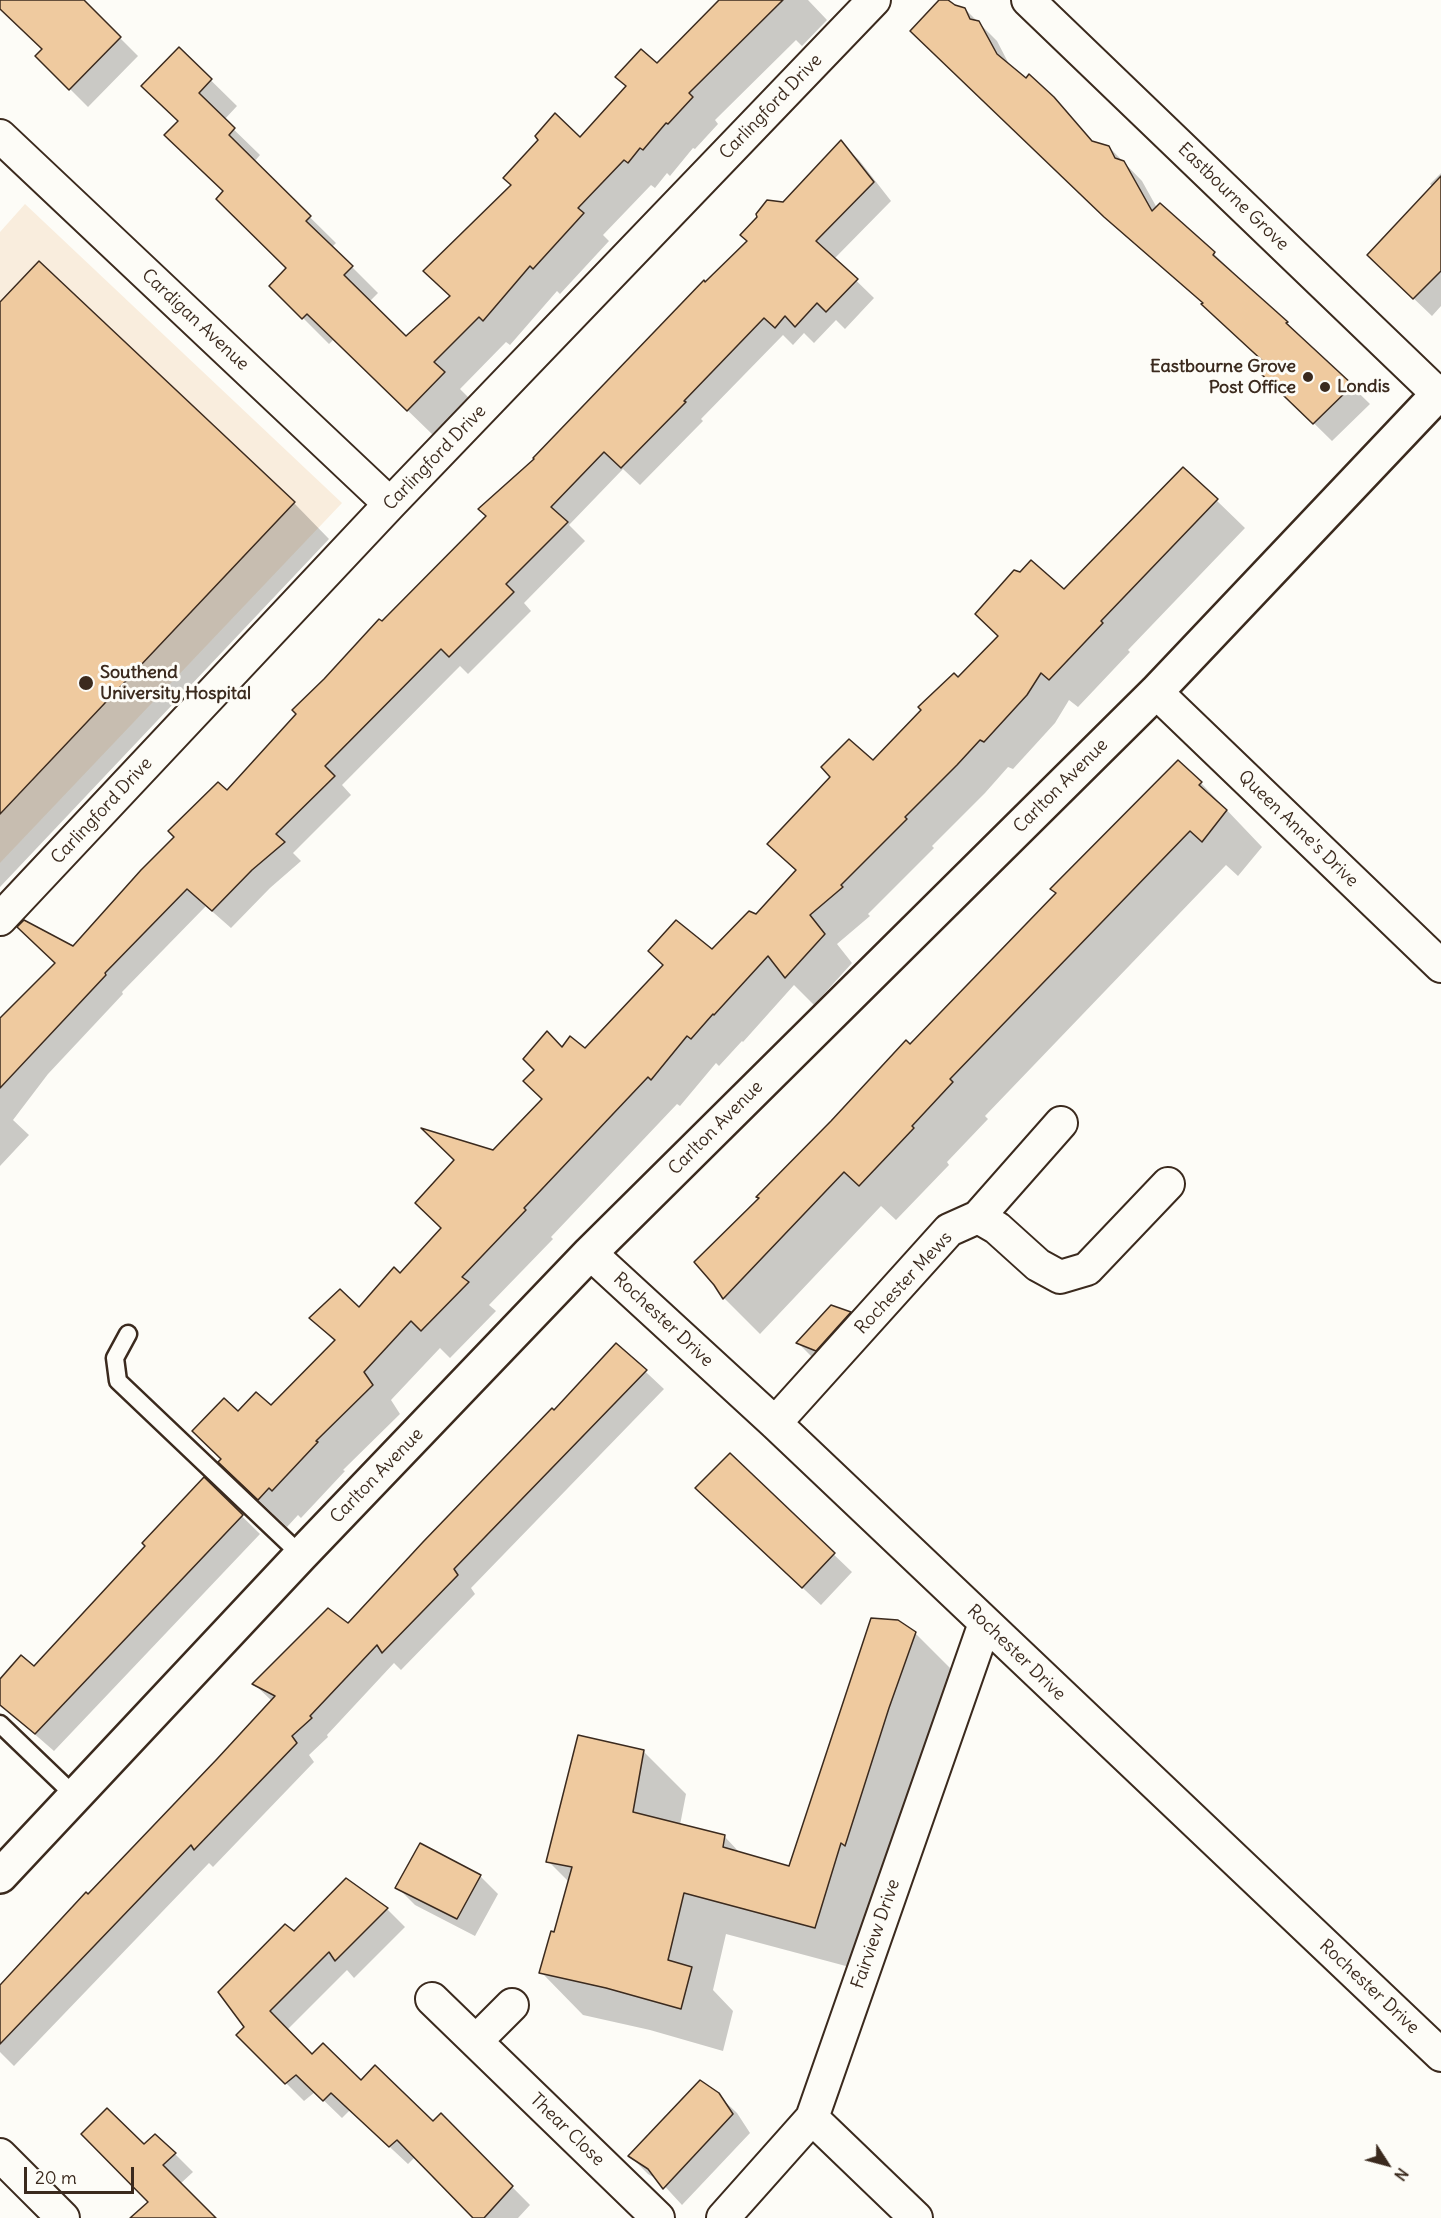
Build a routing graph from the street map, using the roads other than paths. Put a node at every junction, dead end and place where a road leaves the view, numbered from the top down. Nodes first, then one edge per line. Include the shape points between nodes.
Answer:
1 (874, 0) edge
2 (1028, 0) edge
3 (0, 136) edge
4 (1439, 392) edge
5 (390, 504) junction
6 (1156, 692) junction
7 (0, 919) edge
8 (1441, 966) edge
9 (1061, 1123) dead end
10 (1168, 1184) dead end
11 (978, 1217) junction
12 (590, 1253) junction
13 (128, 1334) dead end
14 (775, 1423) junction
15 (301, 1555) junction
16 (985, 1623) junction
17 (0, 1724) edge
18 (75, 1796) junction
19 (0, 1876) edge
20 (432, 1999) dead end
21 (512, 2005) dead end
22 (476, 2041) junction
23 (1441, 2055) edge
24 (812, 2118) junction
25 (0, 2155) edge
26 (63, 2218) edge
27 (658, 2218) edge
28 (723, 2218) edge
29 (916, 2218) edge

1 - 5 street, Carlingford Drive
2 - 4 street, Eastbourne Grove
3 - 5 street, Cardigan Avenue
4 - 6 street, Carlton Avenue
5 - 7 street, Carlingford Drive
6 - 8 street, Queen Anne's Drive
6 - 12 street, Carlton Avenue
9 - 11 street, Rochester Mews
10 - 11 street via 1088,1269 1060,1277 1038,1265 997,1228
11 - 14 street, Rochester Mews via 950,1230
12 - 14 street, Rochester Drive
12 - 15 street, Carlton Avenue
13 - 15 lane via 115,1358 118,1381
14 - 16 street, Rochester Drive
15 - 18 street, Carlton Avenue
16 - 23 street, Rochester Drive
16 - 24 street, Fairview Drive
17 - 18 lane
18 - 19 street, Carlton Avenue
20 - 22 street, Thear Close
21 - 22 street
22 - 27 street, Thear Close
24 - 28 street, Fairview Drive
24 - 29 street
25 - 26 street

